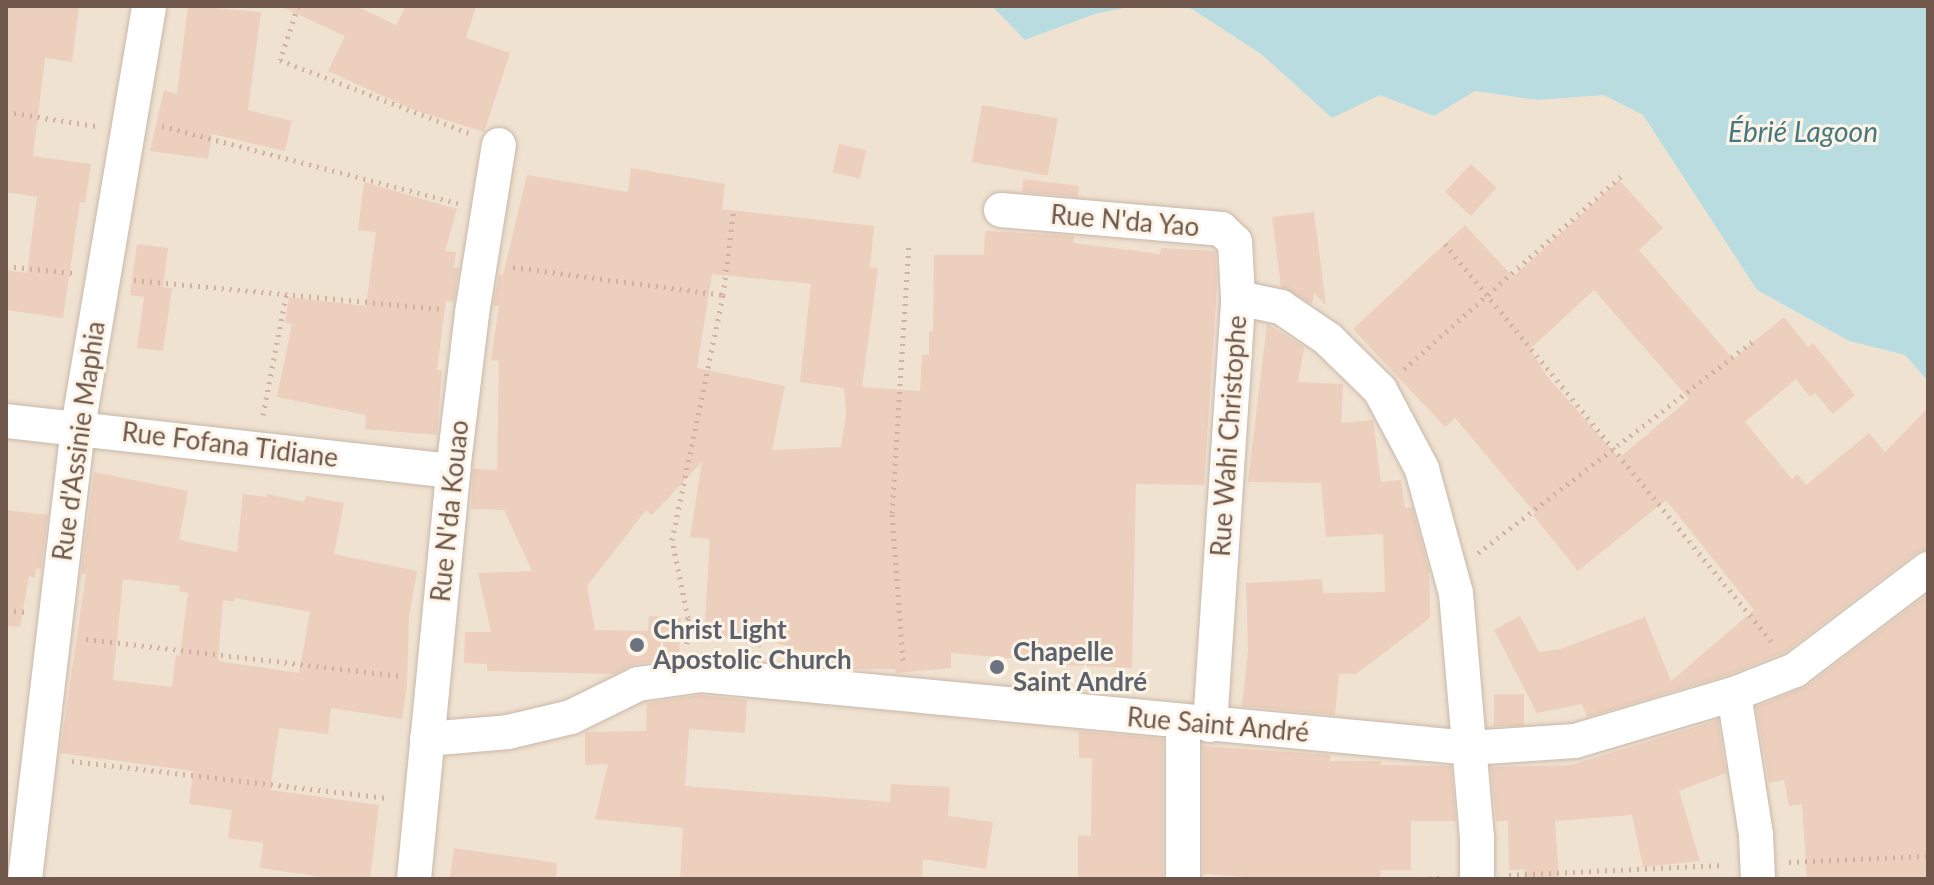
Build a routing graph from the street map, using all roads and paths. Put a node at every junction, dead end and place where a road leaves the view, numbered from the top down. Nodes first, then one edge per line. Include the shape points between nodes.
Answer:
1 (149, 6) edge
2 (298, 6) edge
3 (6, 112) edge
4 (128, 124) junction
5 (499, 145) joint
6 (1621, 176) dead end
7 (734, 208) dead end
8 (1001, 210) dead end
9 (488, 211) junction
10 (1445, 244) dead end
11 (909, 246) dead end
12 (480, 263) junction
13 (6, 266) edge
14 (103, 277) junction
15 (286, 295) junction
16 (723, 295) junction
17 (1489, 297) junction
18 (1238, 298) junction
19 (472, 313) junction
20 (1756, 339) dead end
21 (1380, 390) junction
22 (6, 421) edge
23 (78, 427) junction
24 (257, 448) junction
25 (1614, 449) junction
26 (453, 471) junction
27 (1928, 569) edge
28 (1451, 574) junction
29 (54, 635) junction
30 (1795, 670) junction
31 (685, 677) junction
32 (433, 679) junction
33 (1734, 694) junction
34 (906, 695) junction
35 (1197, 724) junction
36 (427, 739) junction
37 (1470, 748) junction
38 (40, 758) junction
39 (422, 802) junction
40 (1928, 856) edge
41 (1758, 871) edge
42 (1477, 878) edge
43 (25, 879) edge
44 (414, 879) edge
45 (1183, 879) edge
46 (1421, 879) edge

1 - 4 street, Rue d'Assinie Maphia
2 - 5 path via 280,60
3 - 4 path
4 - 9 path
4 - 14 street, Rue d'Assinie Maphia
5 - 9 street, Rue N'da Kouao
6 - 17 path
7 - 16 path
8 - 18 street, Rue N'da Yao via 1221,229 1235,242
9 - 12 street, Rue N'da Kouao
10 - 17 path
11 - 34 path via 892,513
12 - 16 path
12 - 19 street, Rue N'da Kouao
13 - 14 path
14 - 15 path
14 - 23 street, Rue d'Assinie Maphia
15 - 19 path
15 - 24 path
16 - 31 path via 672,540 688,618
17 - 21 path
17 - 25 path
18 - 21 street, Rue Wahi Christophe via 1281,307 1328,339
18 - 35 street, Rue Wahi Christophe
19 - 26 street, Rue N'da Kouao
20 - 25 path
21 - 28 street, Rue Wahi Christophe via 1422,469
22 - 23 street, Rue Fofana Tidiane
23 - 24 street, Rue Fofana Tidiane
23 - 29 street, Rue d'Assinie Maphia
24 - 26 street, Rue Fofana Tidiane
25 - 28 path
25 - 30 path
26 - 32 street, Rue N'da Kouao
27 - 30 street, Rue Saint André
28 - 37 street, Rue Wahi Christophe
29 - 32 path
29 - 38 street, Rue d'Assinie Maphia
30 - 33 street, Rue Saint André
31 - 34 street, Rue Saint André
31 - 36 street, Rue Saint André via 638,684 558,720 508,732
32 - 36 street, Rue N'da Kouao
33 - 37 street, Rue Saint André via 1575,741
33 - 41 street
34 - 35 street, Rue Saint André
35 - 37 street, Rue Saint André
35 - 45 street, Rue Wahi Christophe
36 - 39 street, Rue N'da Kouao
37 - 42 street, Rue Wahi Christophe
38 - 39 path
38 - 43 street, Rue d'Assinie Maphia
39 - 44 street, Rue N'da Kouao
40 - 41 path
41 - 42 path
42 - 46 path

